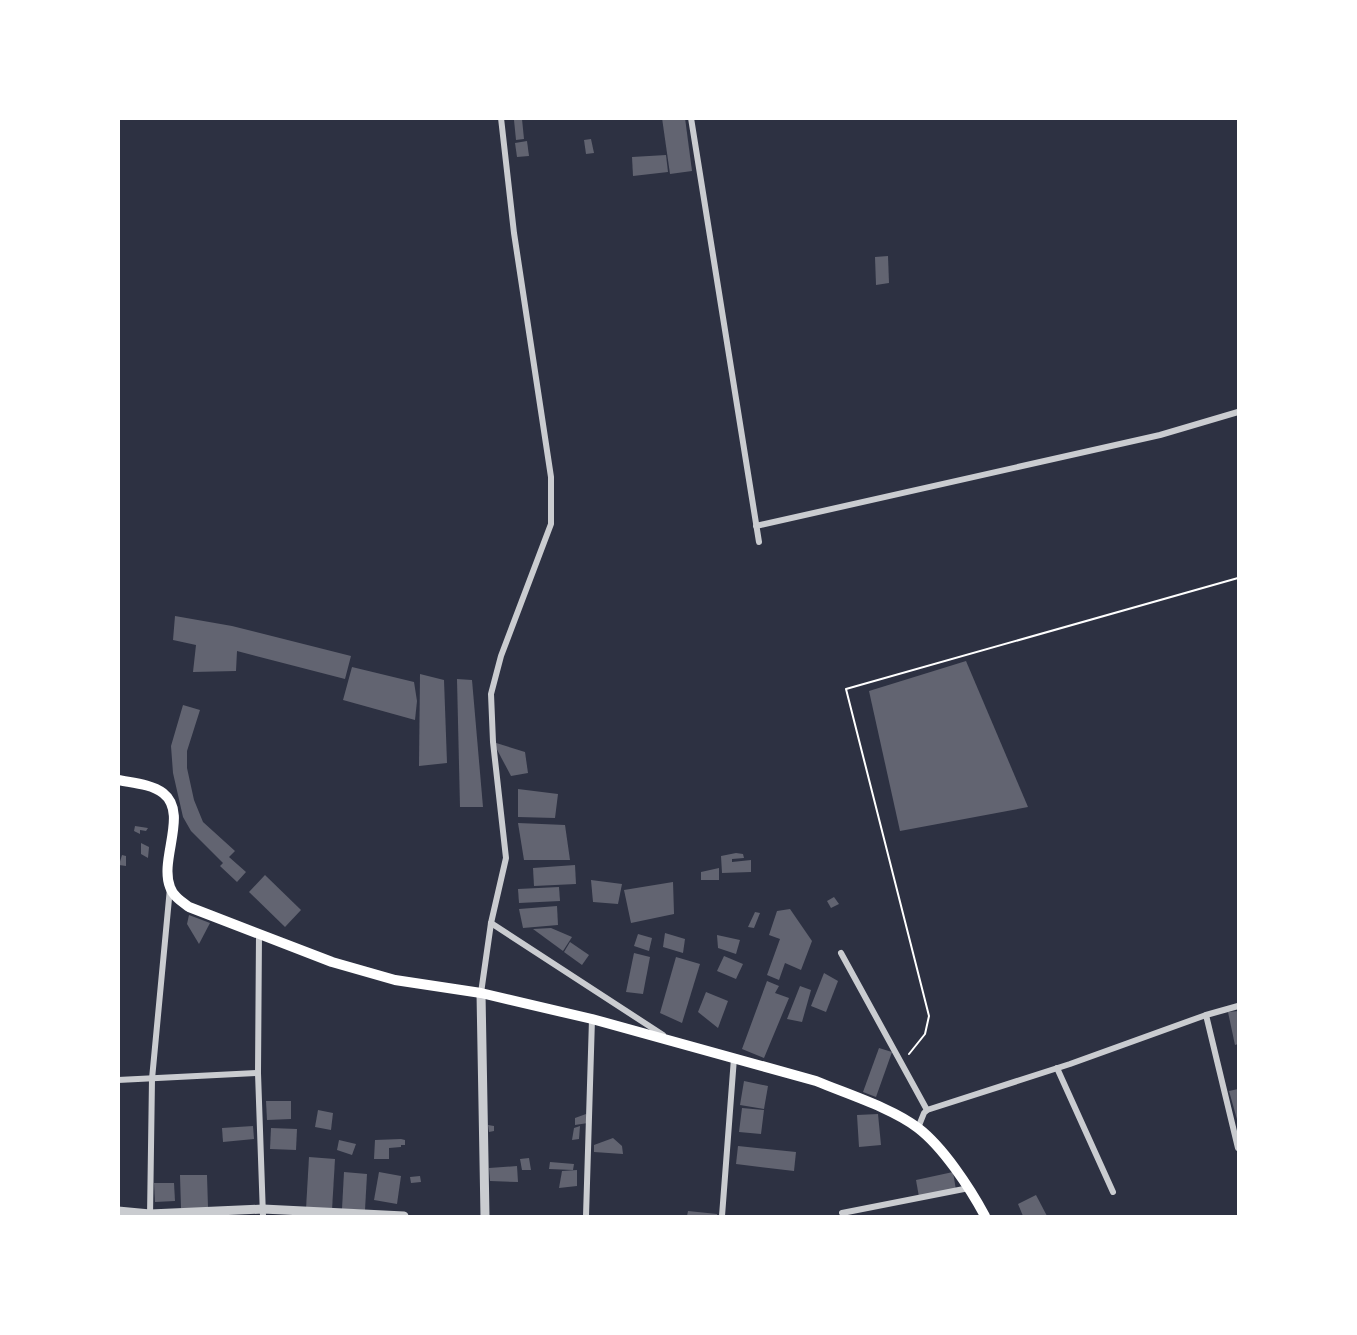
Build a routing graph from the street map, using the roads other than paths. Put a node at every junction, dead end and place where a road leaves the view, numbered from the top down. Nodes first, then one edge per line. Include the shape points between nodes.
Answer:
1 (501, 118) edge
2 (691, 118) edge
3 (1239, 412) edge
4 (756, 526) junction
5 (759, 542) dead end
6 (118, 780) edge
7 (170, 888) junction
8 (491, 923) junction
9 (259, 934) junction
10 (841, 953) dead end
11 (481, 993) junction
12 (1239, 1006) edge
13 (1206, 1015) junction
14 (592, 1019) junction
15 (672, 1040) junction
16 (734, 1058) junction
17 (1058, 1068) junction
18 (258, 1073) junction
19 (152, 1079) junction
20 (118, 1080) edge
21 (927, 1110) junction
22 (918, 1128) junction
23 (1239, 1148) edge
24 (970, 1188) junction
25 (1113, 1192) dead end
26 (118, 1211) edge
27 (263, 1213) edge
28 (842, 1213) dead end
29 (150, 1215) edge
30 (404, 1216) edge
31 (485, 1216) edge
32 (586, 1216) edge
33 (722, 1216) edge
34 (985, 1216) edge

1 - 8 street via 551,477 551,524 501,656 491,694 506,858
2 - 4 street
3 - 4 street via 1160,435
4 - 5 street
6 - 7 main road via 150,786 170,800 174,827 166,863
7 - 9 main road via 189,907
7 - 19 street
8 - 11 street
8 - 15 street
9 - 11 main road via 332,962 395,980
9 - 18 street
10 - 21 street
11 - 14 main road
11 - 31 street
12 - 13 street
13 - 17 street
13 - 23 street
14 - 15 main road
14 - 32 street
15 - 16 main road
16 - 22 main road via 825,1085
16 - 33 street
17 - 21 street
17 - 25 street
18 - 19 street
18 - 27 street
19 - 20 street
19 - 29 street
21 - 22 street
22 - 24 main road
24 - 28 street
24 - 34 main road
26 - 29 street
27 - 29 street
27 - 30 street

